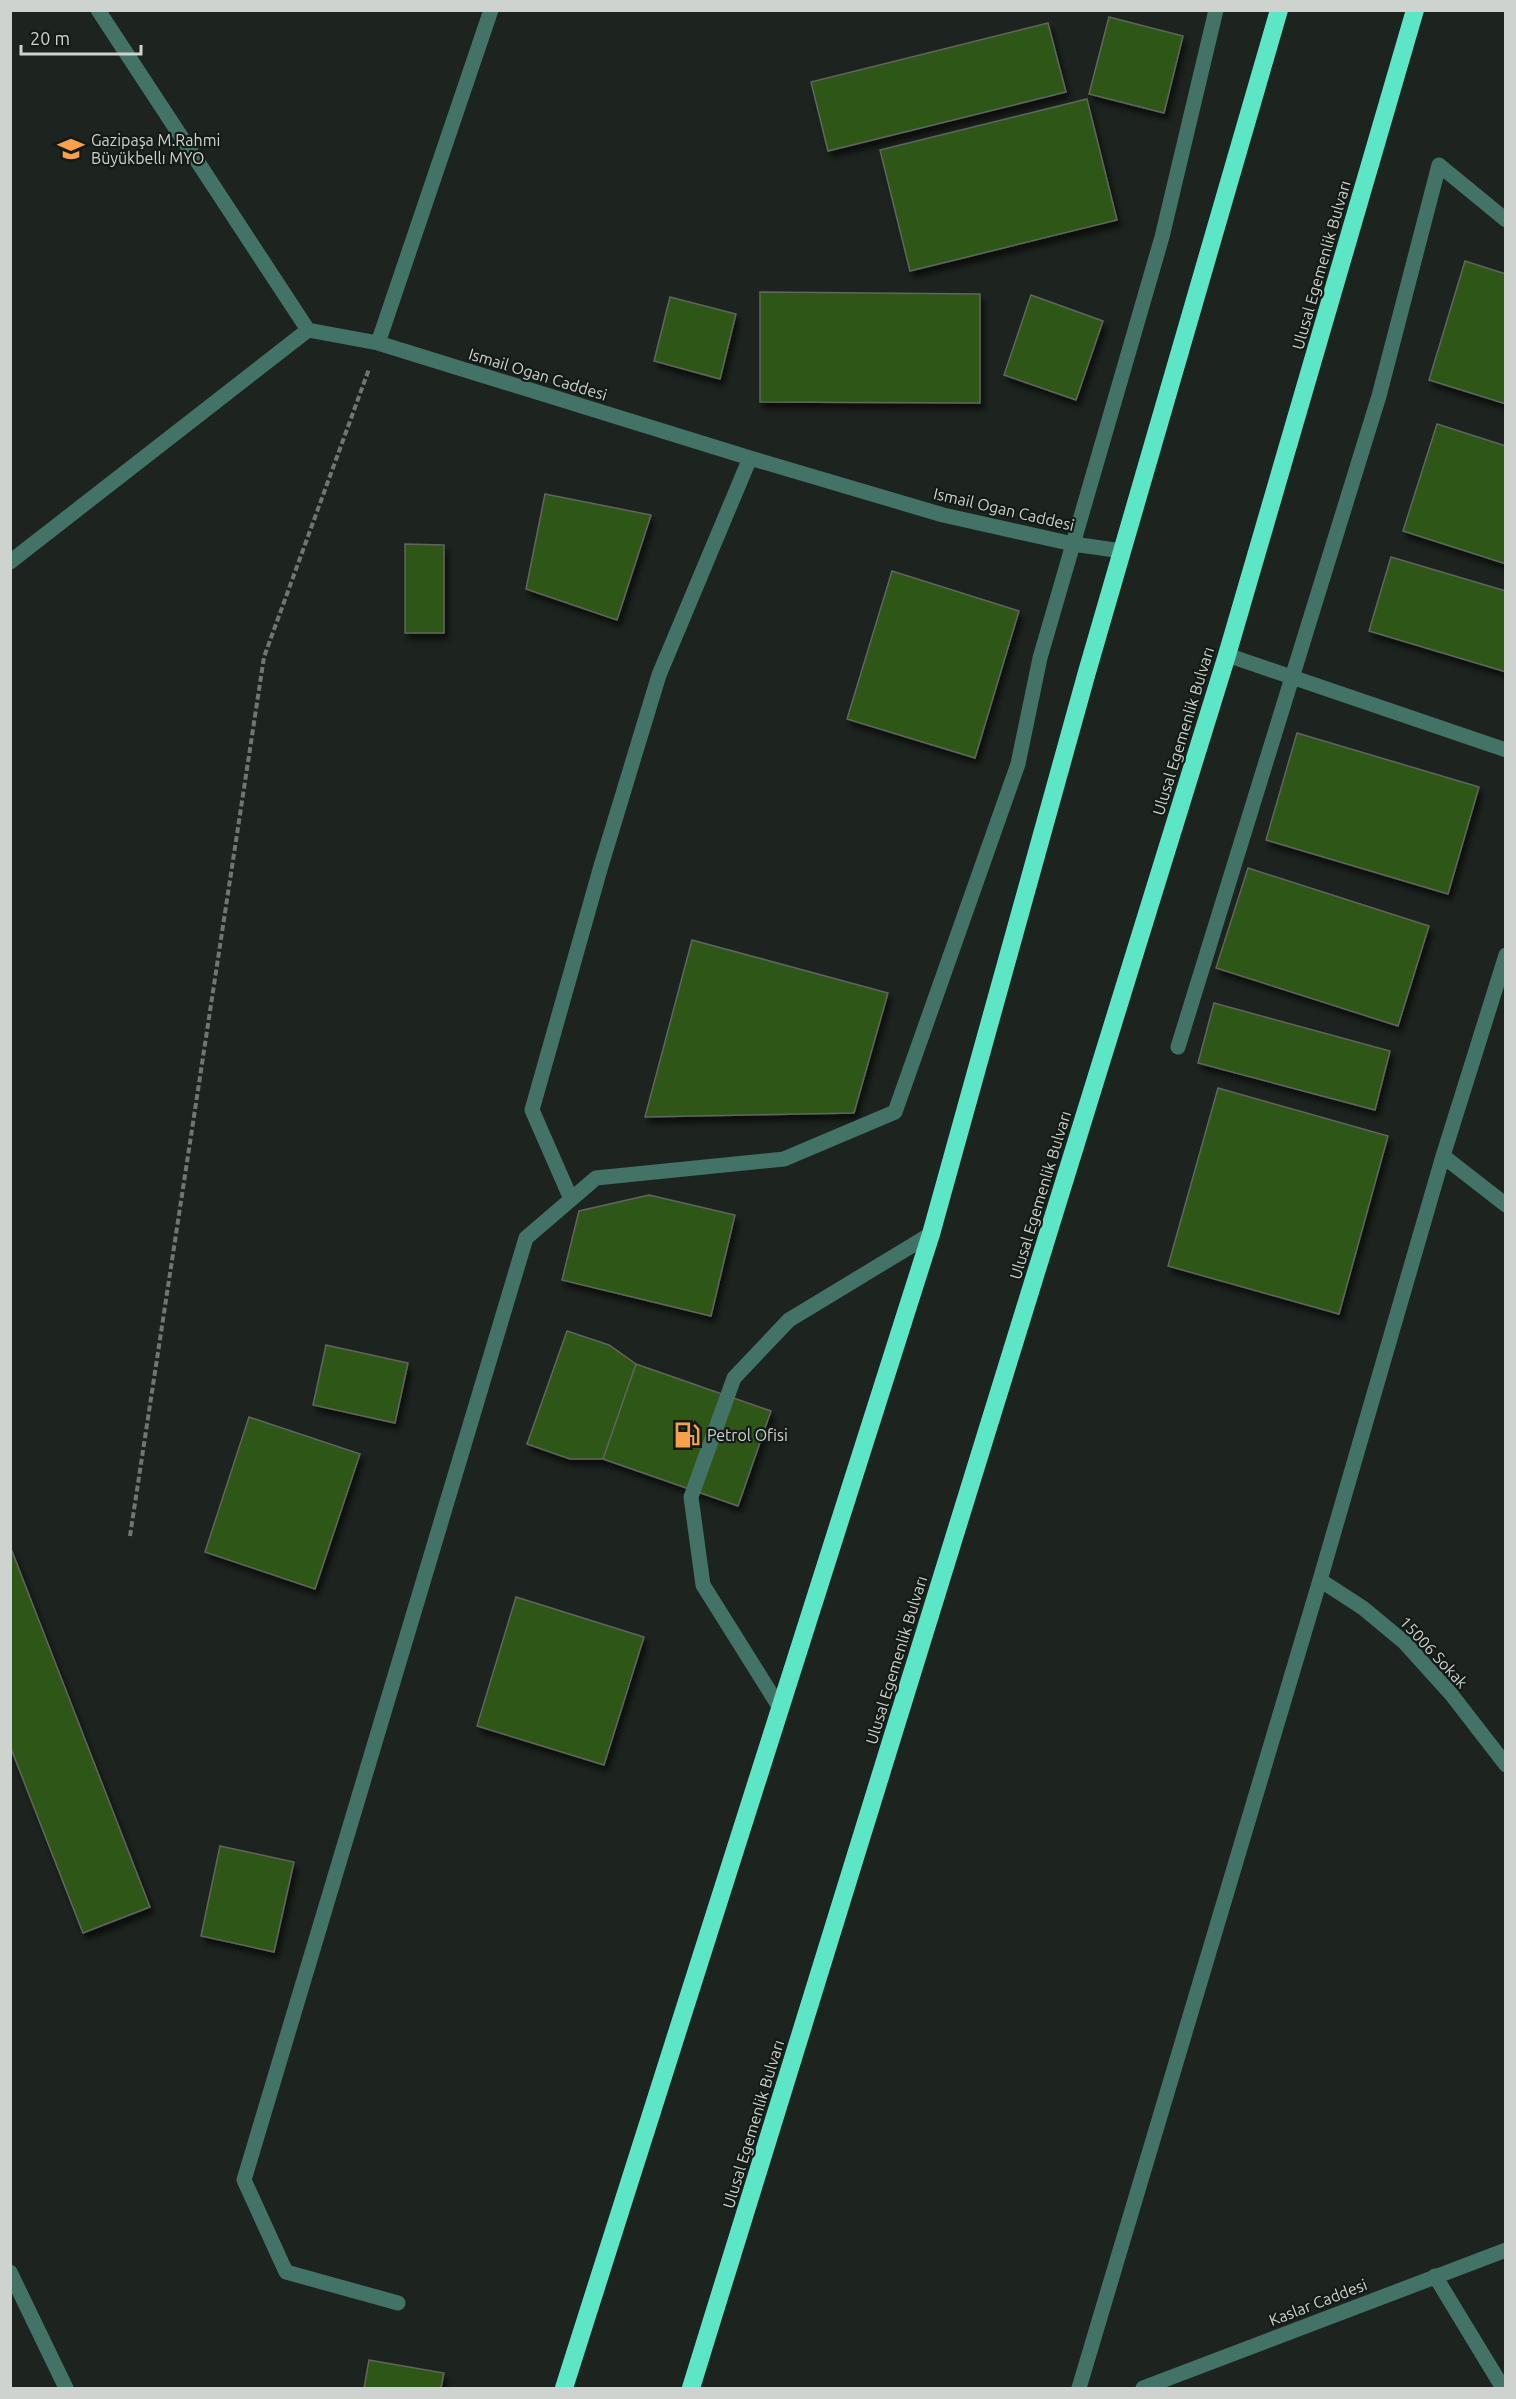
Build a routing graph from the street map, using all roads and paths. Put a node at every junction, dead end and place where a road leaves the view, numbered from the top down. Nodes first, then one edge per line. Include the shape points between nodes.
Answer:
1 (98, 10) edge
2 (491, 10) edge
3 (1216, 10) edge
4 (1280, 10) edge
5 (1416, 10) edge
6 (1506, 220) edge
7 (308, 330) junction
8 (378, 343) junction
9 (750, 458) junction
10 (1073, 544) junction
11 (1122, 551) junction
12 (10, 562) edge
13 (1227, 655) junction
14 (1293, 677) junction
15 (1506, 750) edge
16 (1506, 955) edge
17 (1178, 1047) dead end
18 (1443, 1156) junction
19 (571, 1199) junction
20 (1506, 1205) edge
21 (931, 1234) junction
22 (130, 1536) dead end
23 (1320, 1580) junction
24 (780, 1708) junction
25 (1506, 1765) edge
26 (1506, 2250) edge
27 (10, 2272) edge
28 (1435, 2276) junction
29 (398, 2303) dead end
30 (66, 2388) edge
31 (564, 2388) edge
32 (691, 2388) edge
33 (1079, 2388) edge
34 (1143, 2388) edge
35 (1503, 2388) edge

1 - 7 street
2 - 8 street
3 - 10 street via 1162,237
4 - 11 highway
5 - 13 highway, Ulusal Egemenlik Bulvarı
6 - 14 street via 1439,165 1379,396
7 - 8 street, Ismail Ogan Caddesi
7 - 12 street
8 - 9 street, Ismail Ogan Caddesi
8 - 22 path via 264,657
9 - 10 street, Ismail Ogan Caddesi via 943,515
9 - 19 street via 659,675 532,1110
10 - 11 street, Ismail Ogan Caddesi
10 - 19 street via 1040,658 1018,764 895,1112 784,1159 596,1178
11 - 21 highway
13 - 14 street
13 - 32 highway, Ulusal Egemenlik Bulvarı
14 - 15 street
14 - 17 street
16 - 18 street
18 - 20 street
18 - 23 street
19 - 29 street via 526,1238 244,2180 286,2272
21 - 24 highway
21 - 24 street via 789,1320 734,1378 692,1497 703,1585
23 - 25 street, 15006 Sokak via 1404,1641
23 - 33 street
24 - 31 highway
26 - 28 street, Kaslar Caddesi
27 - 30 street
28 - 34 street, Kaslar Caddesi
28 - 35 street

